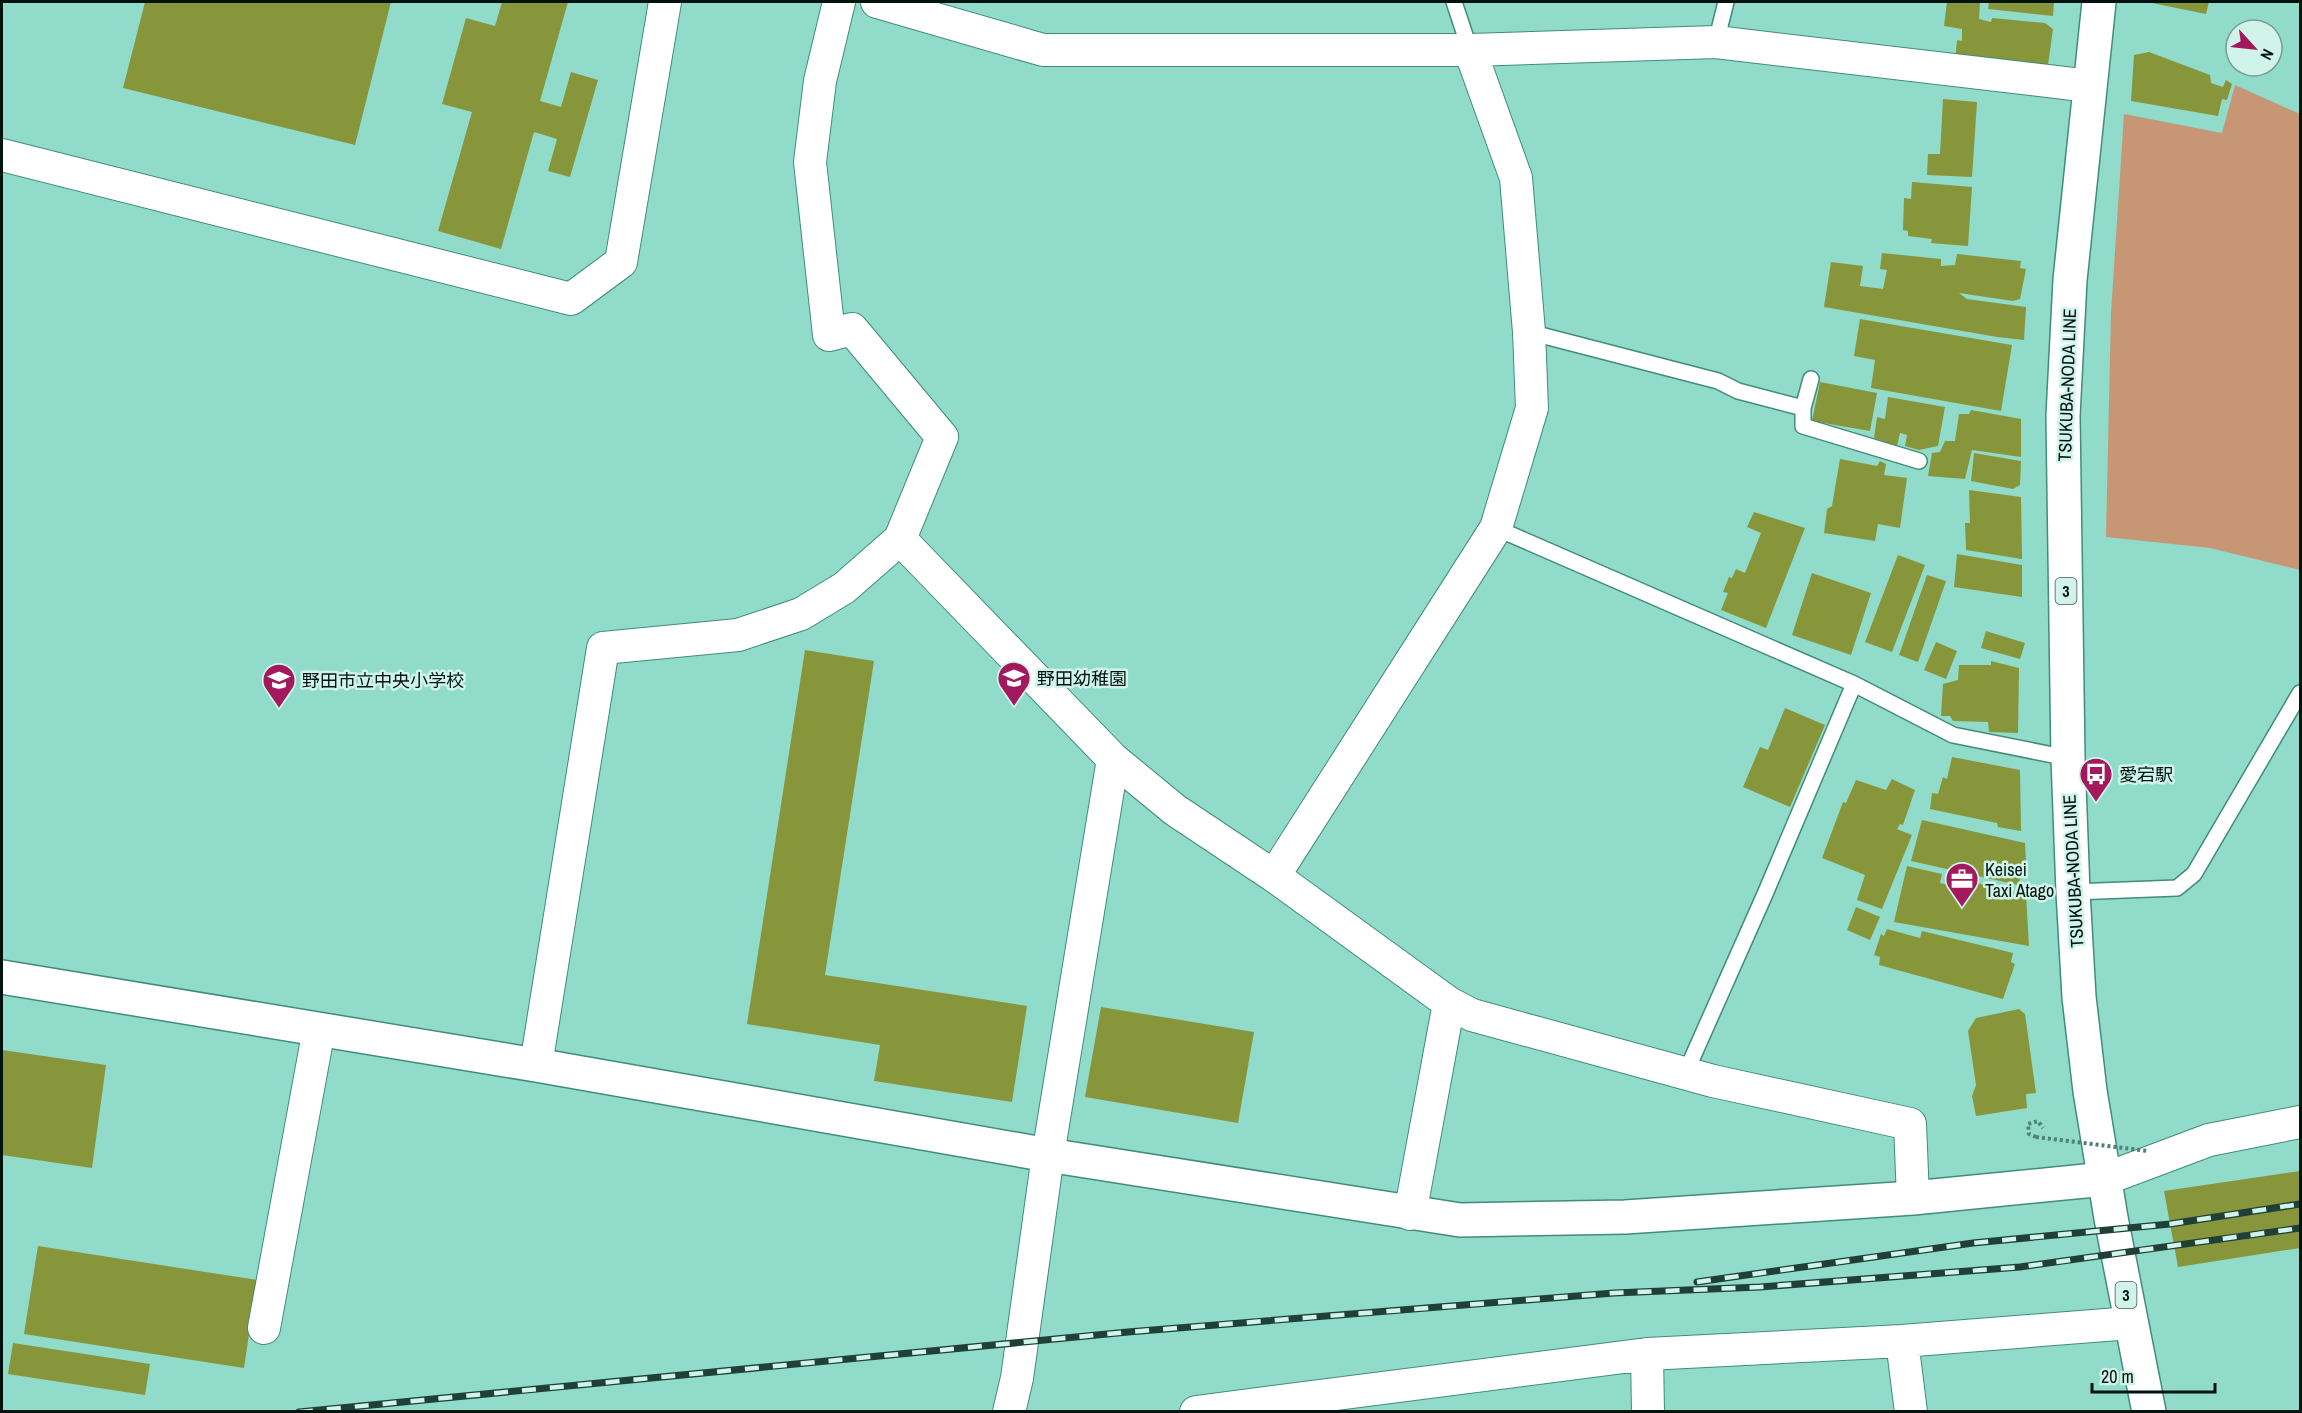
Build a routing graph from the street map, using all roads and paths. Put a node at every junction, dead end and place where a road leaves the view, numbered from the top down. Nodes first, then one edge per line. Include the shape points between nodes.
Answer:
1 (665, 2) edge
2 (839, 2) edge
3 (877, 2) edge
4 (1454, 2) edge
5 (1726, 2) edge
6 (2099, 2) edge
7 (1716, 42) junction
8 (1470, 50) junction
9 (2090, 86) junction
10 (2, 155) edge
11 (1528, 332) junction
12 (1811, 379) dead end
13 (1803, 408) junction
14 (1919, 461) dead end
15 (1496, 528) junction
16 (900, 539) junction
17 (1854, 684) junction
18 (2301, 693) edge
19 (2068, 758) junction
20 (1113, 759) junction
21 (1274, 876) junction
22 (2073, 892) junction
23 (2, 977) edge
24 (1449, 1003) junction
25 (319, 1029) junction
26 (536, 1065) junction
27 (1686, 1072) junction
28 (2301, 1122) edge
29 (2043, 1128) dead end
30 (2148, 1151) dead end
31 (1048, 1155) junction
32 (2105, 1179) junction
33 (1913, 1198) junction
34 (1410, 1214) junction
35 (2131, 1323) junction
36 (264, 1328) dead end
37 (1902, 1341) junction
38 (1647, 1354) junction
39 (1383, 1399) edge
40 (1008, 1412) edge
41 (1196, 1412) edge
42 (1648, 1412) edge
43 (1911, 1412) edge
44 (2149, 1412) edge

1 - 10 street via 621,262 572,299
2 - 16 street via 820,81 810,162 829,335 852,329 942,437
3 - 8 street via 1042,50
4 - 8 lane
5 - 7 lane
6 - 9 street, TSUKUBA-NODA LINE / 3
7 - 8 street
7 - 9 street
8 - 11 street via 1516,178
9 - 19 street, TSUKUBA-NODA LINE / 3 via 2070,280 2063,416
11 - 13 lane via 1718,381 1738,391
11 - 15 street via 1532,408
12 - 13 lane
13 - 14 lane via 1803,426
15 - 17 lane
15 - 21 street
16 - 20 street
16 - 26 street via 844,588 801,614 738,635 603,648
17 - 19 lane via 1953,735
17 - 27 lane
18 - 22 lane via 2194,874 2177,888
19 - 22 street, TSUKUBA-NODA LINE / 3
20 - 21 street via 1175,810
20 - 31 street
21 - 24 street
22 - 32 street, TSUKUBA-NODA LINE / 3 via 2079,997
23 - 25 street
24 - 27 street via 1472,1015
24 - 34 street
25 - 26 street
25 - 36 street
26 - 31 street
27 - 33 street via 1910,1124
28 - 32 street via 2209,1140
29 - 30 path, bridge via 2038,1121 2028,1124 2029,1134 2036,1137
31 - 34 street
31 - 40 street via 1017,1378
32 - 33 street
32 - 35 street, TSUKUBA-NODA LINE / 3
33 - 34 street via 1625,1217 1460,1221
35 - 37 street
35 - 44 street, TSUKUBA-NODA LINE / 3
37 - 38 street
37 - 43 street
38 - 39 street
38 - 42 street
39 - 41 street

